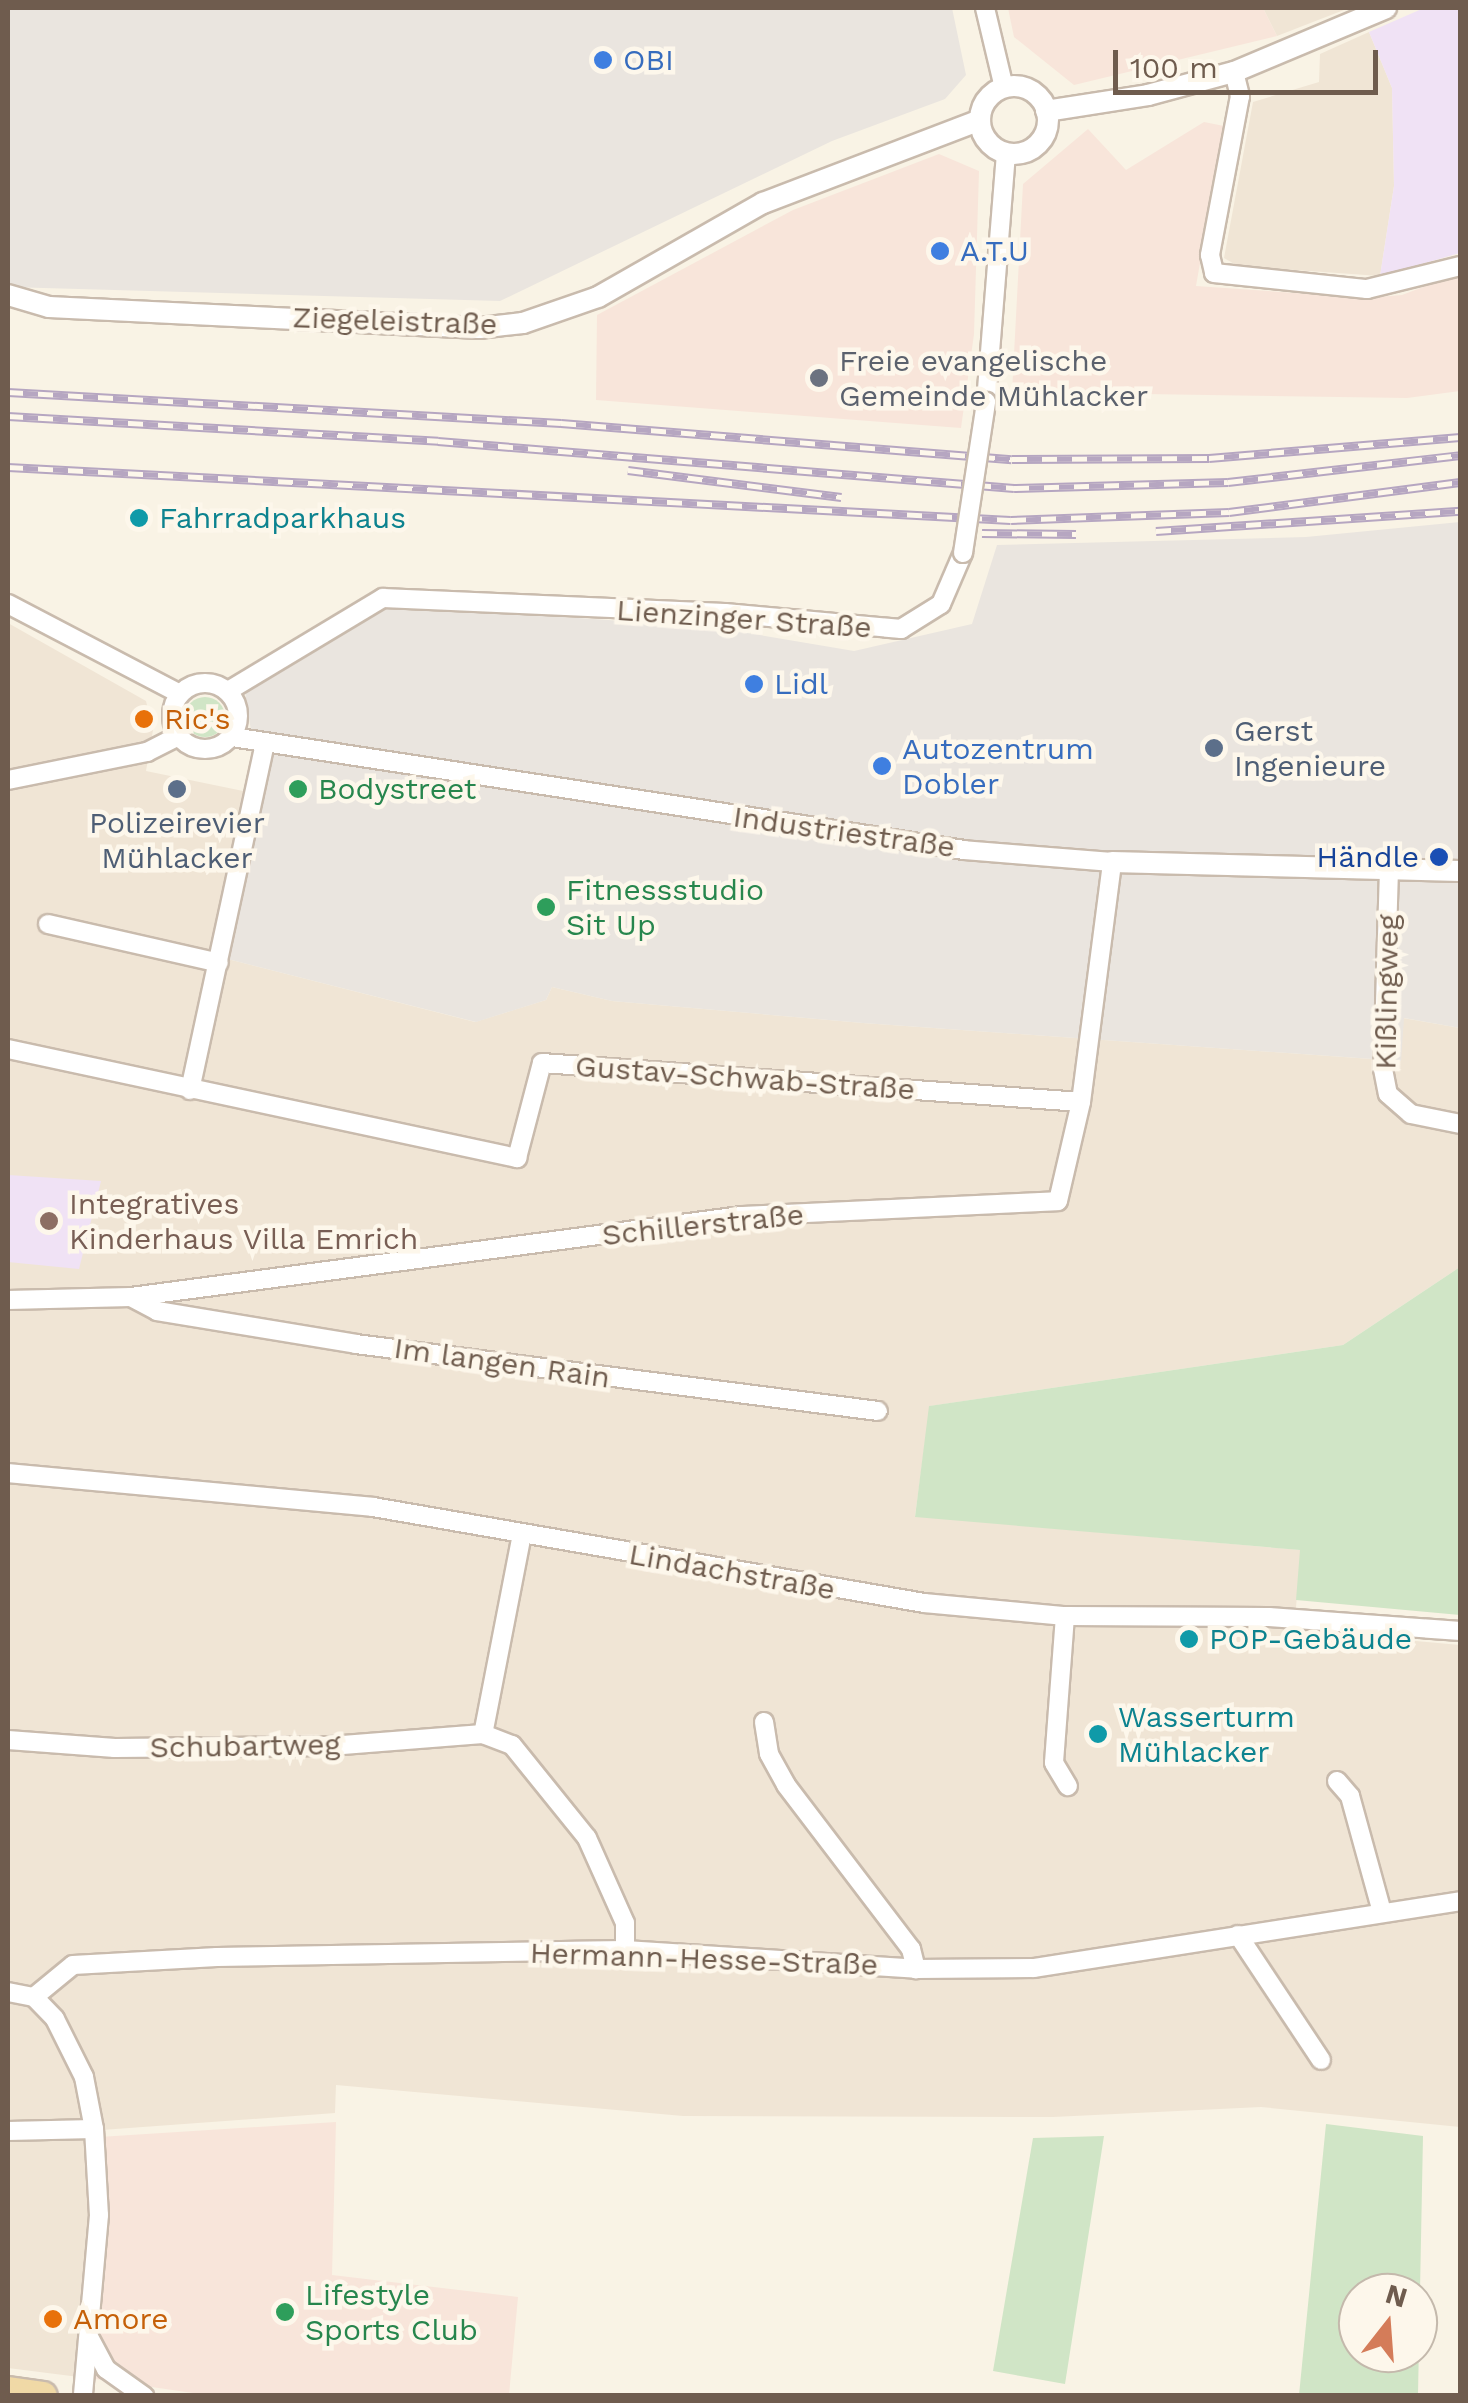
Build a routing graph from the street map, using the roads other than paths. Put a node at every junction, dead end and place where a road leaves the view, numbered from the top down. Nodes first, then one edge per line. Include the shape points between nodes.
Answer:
1 (985, 8) edge
2 (1386, 8) edge
3 (1234, 72) junction
4 (1004, 88) junction
5 (1046, 111) junction
6 (980, 120) junction
7 (1006, 153) junction
8 (1460, 266) edge
9 (8, 295) edge
10 (8, 604) edge
11 (228, 691) junction
12 (180, 694) junction
13 (178, 736) junction
14 (232, 736) junction
15 (265, 743) junction
16 (8, 780) edge
17 (1112, 862) junction
18 (1389, 868) junction
19 (1460, 871) edge
20 (48, 924) dead end
21 (219, 963) junction
22 (8, 1049) edge
23 (190, 1090) junction
24 (1081, 1102) junction
25 (1460, 1124) edge
26 (131, 1297) junction
27 (8, 1300) edge
28 (878, 1411) dead end
29 (8, 1473) edge
30 (522, 1534) junction
31 (1064, 1616) junction
32 (1460, 1631) edge
33 (764, 1722) dead end
34 (483, 1734) junction
35 (8, 1740) edge
36 (1338, 1780) dead end
37 (1068, 1786) dead end
38 (1459, 1904) edge
39 (1382, 1912) junction
40 (1238, 1935) junction
41 (625, 1950) junction
42 (916, 1969) junction
43 (8, 1992) edge
44 (34, 1997) junction
45 (1321, 2060) dead end
46 (94, 2129) junction
47 (8, 2131) edge
48 (89, 2337) junction
49 (8, 2391) edge
50 (43, 2396) edge
51 (83, 2396) edge
52 (144, 2396) edge

1 - 4 street
2 - 3 street
3 - 5 street via 1148,95
3 - 8 street via 1240,96 1210,255 1214,273 1367,289
4 - 5 street via 1034,93
4 - 6 street via 986,100
5 - 7 street via 1038,144
6 - 7 street via 987,142
6 - 9 street, Ziegeleistraße via 763,203 598,297 522,323 479,328 49,306
7 - 11 street, Lienzinger Straße, bridge via 986,402 963,553 941,604 900,629 725,613 383,598
10 - 12 street
11 - 12 street via 198,684
11 - 14 street via 238,708
12 - 13 street via 172,719
13 - 14 street via 205,750
13 - 16 street via 147,752
14 - 15 street, Industriestraße
15 - 17 street, Industriestraße via 964,850
15 - 21 street
17 - 18 street, Industriestraße
17 - 24 street, Schillerstraße
18 - 19 street, Industriestraße
18 - 25 street, Kißlingweg via 1383,1069 1388,1094 1410,1114
20 - 21 street
21 - 23 street
22 - 23 street
23 - 24 street, Gustav-Schwab-Straße via 517,1158 542,1063
24 - 26 street, Schillerstraße via 1061,1192 1051,1205 741,1216
26 - 27 street, Schillerstraße
26 - 28 street, Im langen Rain via 158,1311 338,1341
29 - 30 street, Lindachstraße via 373,1507
30 - 31 street, Lindachstraße via 891,1599
30 - 34 street
31 - 32 street, Lindachstraße via 1269,1617
31 - 37 street via 1054,1763
33 - 42 street via 769,1754 786,1785 911,1949
34 - 35 street, Schubartweg via 330,1746 115,1748
34 - 41 street via 512,1745 587,1838 625,1923
36 - 39 street via 1350,1796
38 - 39 street, Hermann-Hesse-Straße
39 - 40 street, Hermann-Hesse-Straße
40 - 42 street, Hermann-Hesse-Straße via 1034,1968
40 - 45 street
41 - 42 street, Hermann-Hesse-Straße
41 - 44 street, Hermann-Hesse-Straße via 73,1965
43 - 44 street
44 - 46 street via 70,2044
46 - 47 street
46 - 48 street via 99,2215
48 - 51 street
48 - 52 street via 106,2369
49 - 50 main road

